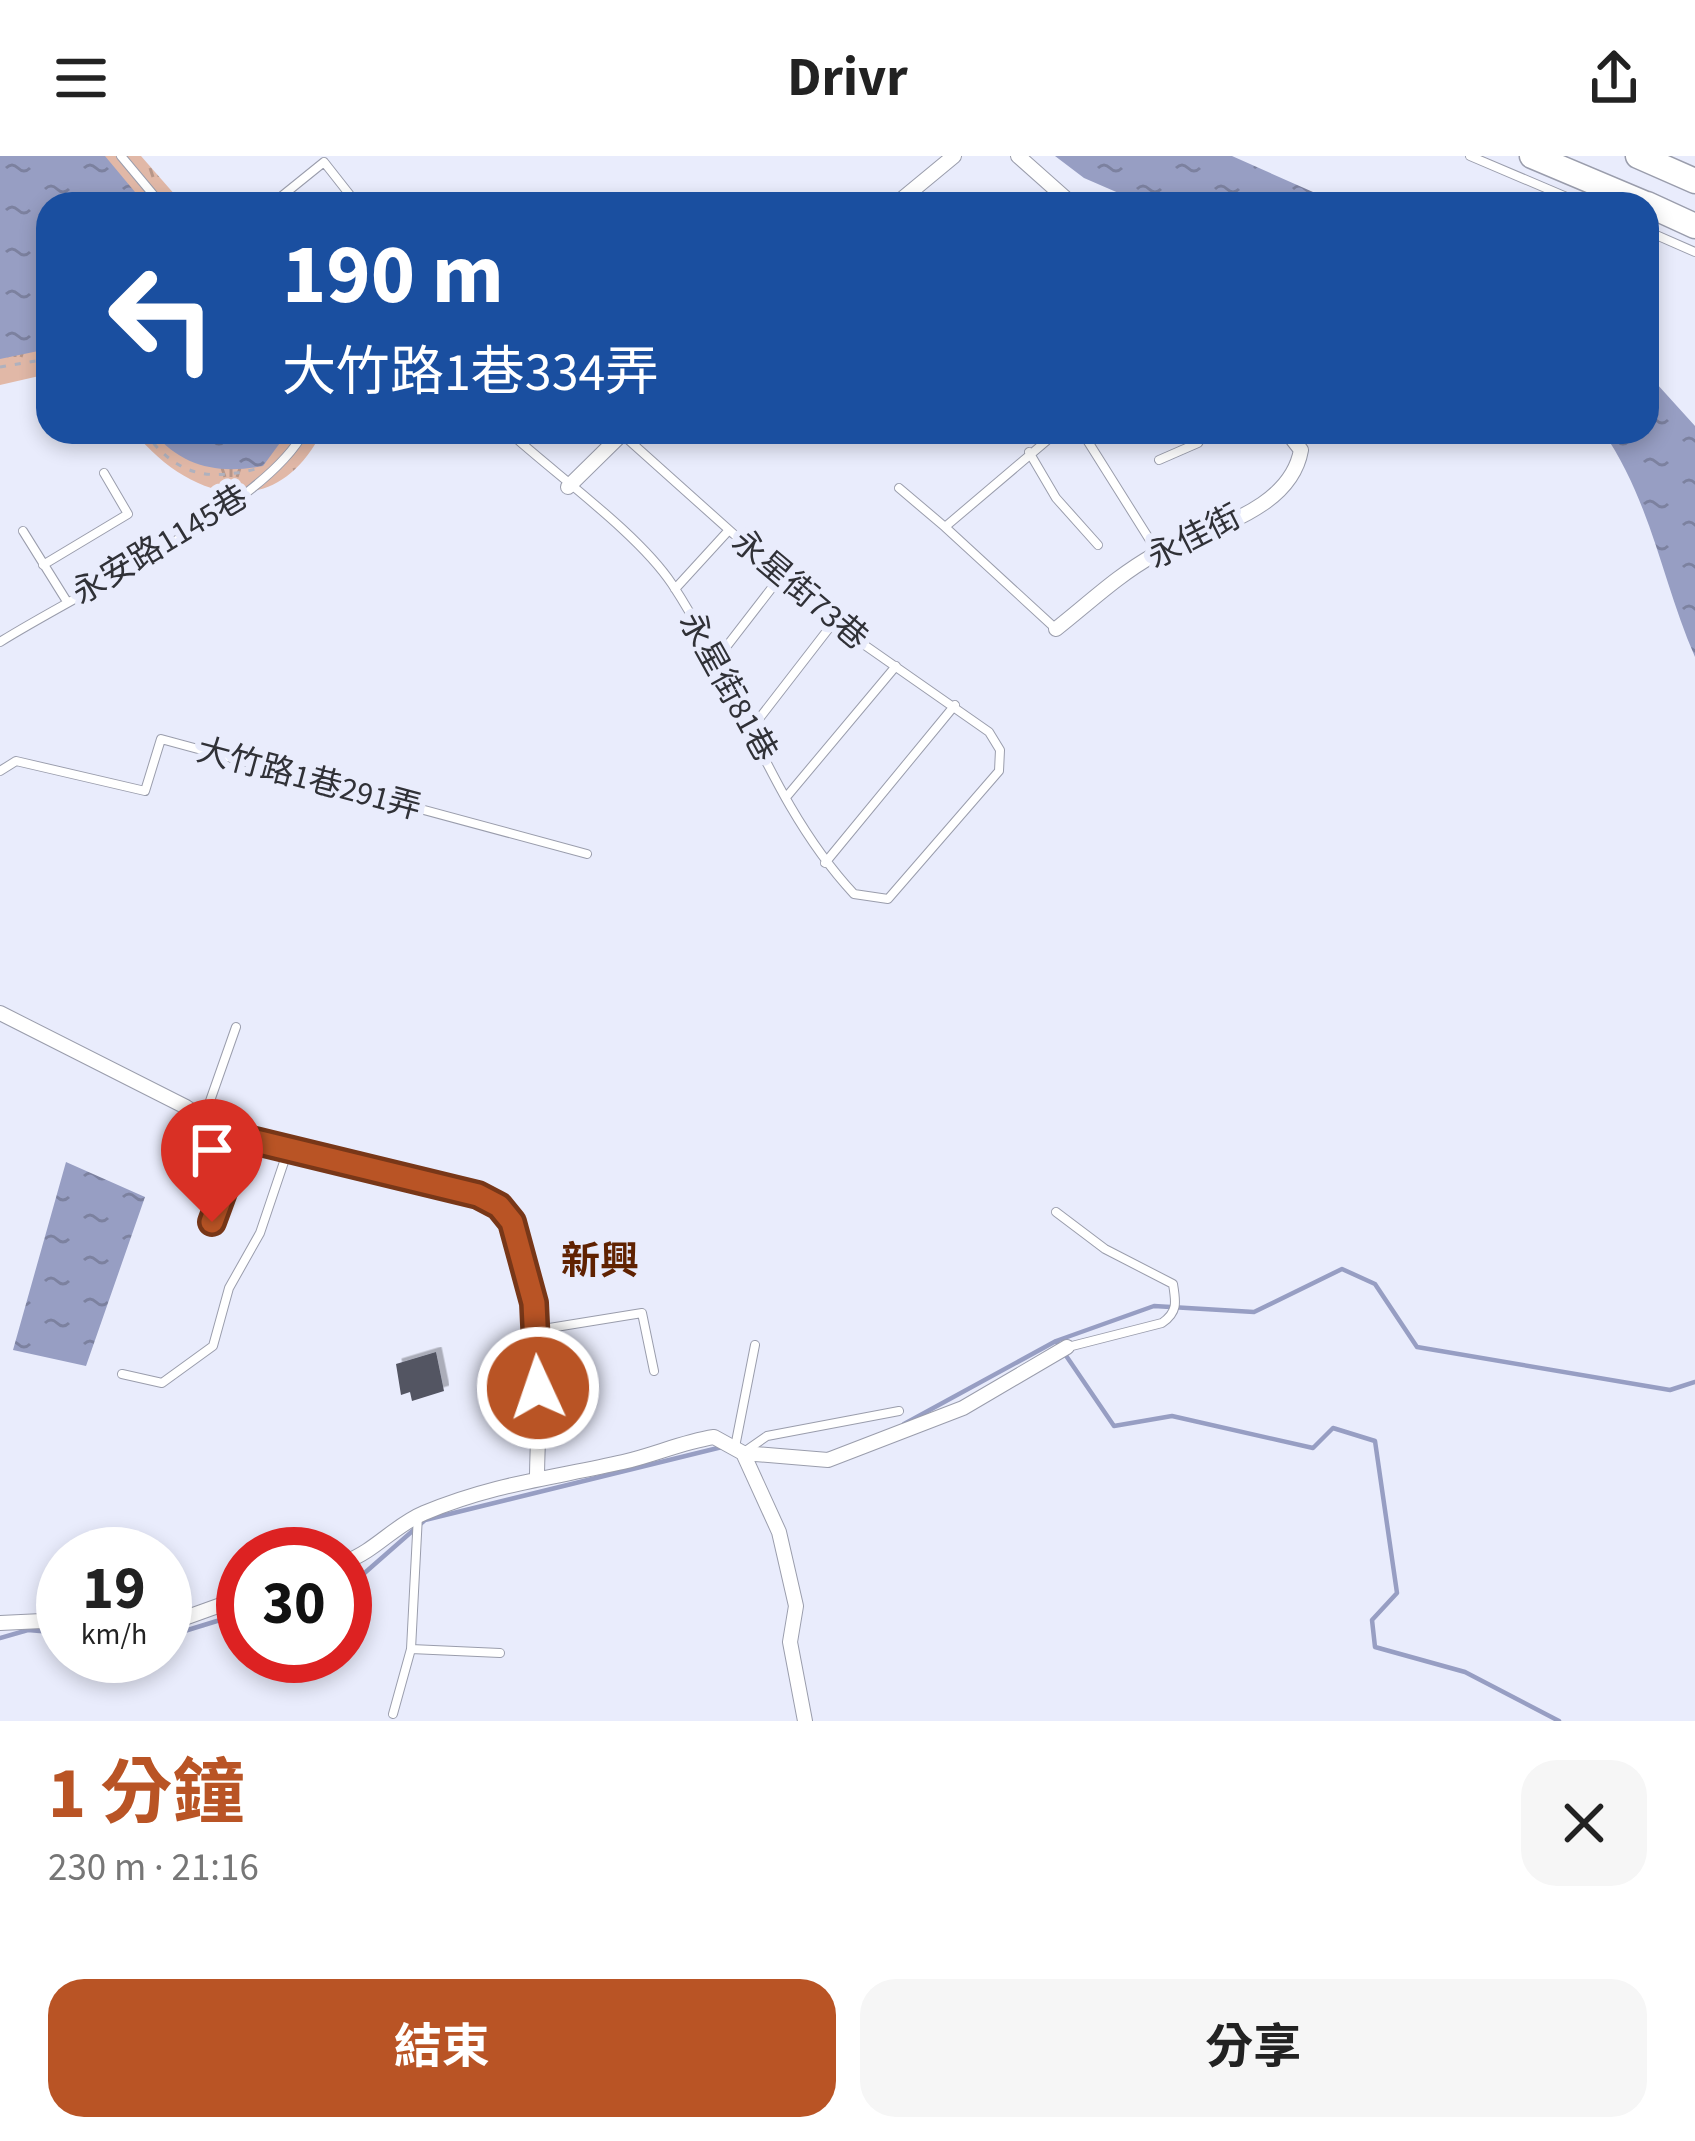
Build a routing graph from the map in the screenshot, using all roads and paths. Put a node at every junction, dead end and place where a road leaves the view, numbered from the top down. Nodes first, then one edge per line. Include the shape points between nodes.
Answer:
1 (122, 156) edge
2 (954, 156) edge
3 (1018, 156) edge
4 (1470, 156) edge
5 (1532, 156) edge
6 (1638, 156) edge
7 (1692, 179) edge
8 (151, 192) edge
9 (287, 192) edge
10 (348, 192) edge
11 (910, 192) edge
12 (1058, 192) edge
13 (1555, 192) edge
14 (1618, 192) edge
15 (1659, 210) edge
16 (1695, 226) edge
17 (1659, 236) edge
18 (1695, 252) edge
19 (36, 360) edge
20 (0, 367) edge
21 (155, 444) edge
22 (298, 444) edge
23 (524, 444) edge
24 (612, 444) edge
25 (635, 444) edge
26 (1040, 444) edge
27 (1090, 444) edge
28 (1196, 444) edge
29 (1296, 444) edge
30 (1029, 452) junction
31 (1160, 460) dead end
32 (274, 464) dead end
33 (104, 472) dead end
34 (568, 487) junction
35 (898, 488) dead end
36 (945, 527) junction
37 (729, 530) junction
38 (23, 531) dead end
39 (1098, 544) dead end
40 (1158, 553) junction
41 (43, 565) junction
42 (781, 576) junction
43 (675, 589) junction
44 (66, 600) junction
45 (833, 623) junction
46 (1056, 629) joint
47 (0, 641) edge
48 (713, 664) junction
49 (896, 666) junction
50 (955, 705) junction
51 (748, 733) junction
52 (0, 771) edge
53 (788, 795) junction
54 (587, 854) dead end
55 (826, 863) junction
56 (868, 898) joint
57 (0, 1013) edge
58 (236, 1027) dead end
59 (204, 1119) junction
60 (243, 1138) junction
61 (288, 1150) junction
62 (1055, 1212) dead end
63 (212, 1222) dead end
64 (536, 1330) junction
65 (754, 1345) dead end
66 (1061, 1348) joint
67 (654, 1371) dead end
68 (122, 1374) dead end
69 (899, 1411) dead end
70 (739, 1446) junction
71 (537, 1475) junction
72 (418, 1515) junction
73 (372, 1550) edge
74 (36, 1621) edge
75 (0, 1623) edge
76 (411, 1649) junction
77 (500, 1653) dead end
78 (394, 1714) dead end
79 (805, 1721) edge

1 - 8 lane
2 - 11 street
3 - 12 street
4 - 13 lane
5 - 14 highway
6 - 7 highway
9 - 10 lane via 324,162
15 - 16 highway
17 - 18 lane
19 - 20 path
21 - 32 path via 211,480
22 - 44 lane, 永安路1145巷 via 267,480
23 - 34 lane, 永星街81巷
24 - 34 street
25 - 37 lane, 永星街73巷
26 - 30 lane
27 - 40 lane
28 - 31 lane
29 - 40 street, 永佳街 via 1298,467 1284,485 1208,535
30 - 36 lane
30 - 39 lane
33 - 41 lane via 128,514
34 - 43 lane, 永星街81巷
35 - 36 lane
36 - 46 lane
37 - 42 lane, 永星街73巷
37 - 43 lane
38 - 41 lane
40 - 46 street, 永佳街
41 - 44 lane
42 - 45 lane, 永星街73巷
42 - 48 lane
43 - 48 lane, 永星街81巷
44 - 47 lane, 永安路1145巷
45 - 49 lane, 永星街73巷
45 - 51 lane
48 - 51 lane, 永星街81巷
49 - 50 lane, 永星街73巷
49 - 53 lane
50 - 55 lane
50 - 56 lane, 永星街73巷 via 988,732 1000,750 999,771 888,898
51 - 53 lane, 永星街81巷
52 - 54 lane, 大竹路1巷291弄 via 16,761 145,791 161,739
53 - 55 lane, 永星街81巷 via 796,823
55 - 56 lane, 永星街81巷
57 - 59 street
58 - 59 lane
59 - 60 street
60 - 61 street
60 - 63 lane
61 - 64 street via 499,1206 522,1252
61 - 68 lane via 213,1346 162,1383
62 - 66 lane via 1172,1284 1174,1308 1162,1323
64 - 67 lane via 642,1312
64 - 71 street
65 - 70 lane
66 - 70 street via 963,1408 833,1458
69 - 70 lane
70 - 71 street via 714,1437
70 - 79 street via 779,1532 796,1606 790,1642
71 - 72 street
72 - 73 street
72 - 76 lane
74 - 75 street
76 - 77 lane
76 - 78 lane

